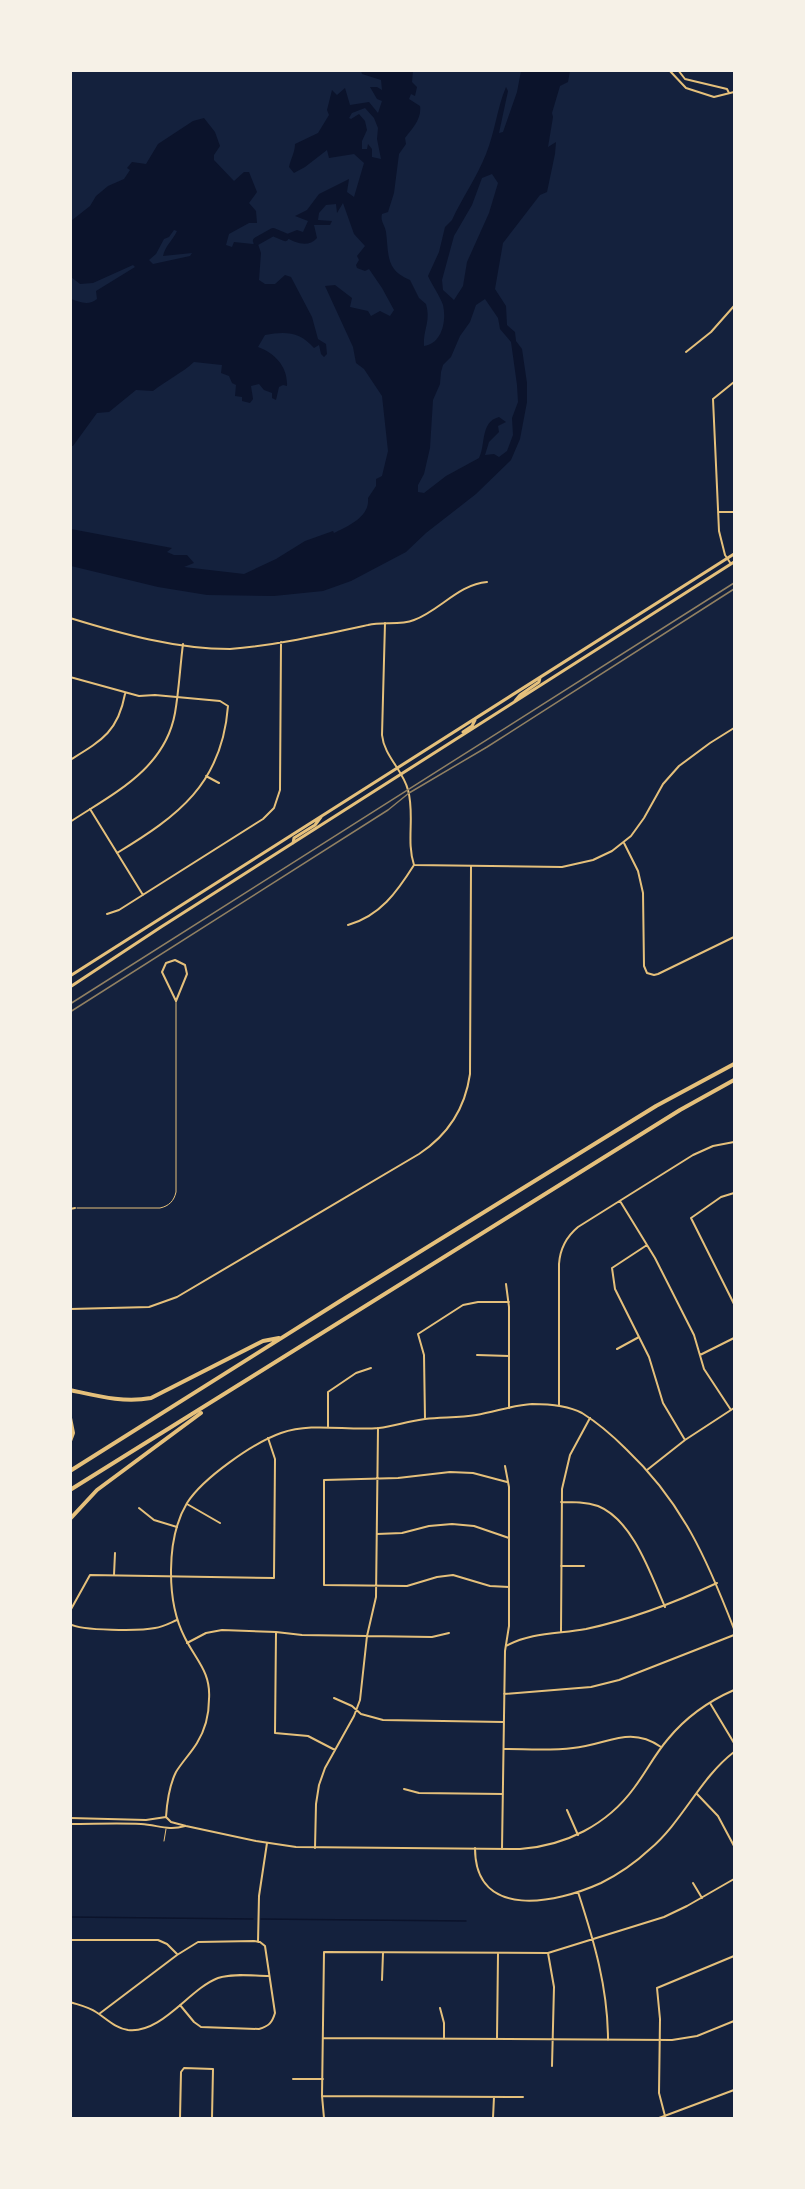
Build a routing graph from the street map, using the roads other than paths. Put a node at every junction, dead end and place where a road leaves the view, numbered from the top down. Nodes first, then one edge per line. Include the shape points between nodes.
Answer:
1 (669, 70) edge
2 (678, 70) edge
3 (735, 92) edge
4 (729, 93) junction
5 (735, 306) edge
6 (686, 352) dead end
7 (735, 382) edge
8 (718, 512) junction
9 (735, 512) edge
10 (735, 555) edge
11 (728, 559) junction
12 (733, 563) edge
13 (487, 582) dead end
14 (70, 618) edge
15 (385, 623) junction
16 (281, 642) junction
17 (183, 644) junction
18 (70, 678) edge
19 (540, 678) junction
20 (125, 693) junction
21 (177, 698) junction
22 (514, 702) junction
23 (475, 718) junction
24 (735, 728) edge
25 (453, 741) junction
26 (70, 760) edge
27 (397, 768) junction
28 (401, 774) junction
29 (206, 776) junction
30 (219, 783) dead end
31 (90, 809) junction
32 (321, 817) junction
33 (70, 822) edge
34 (624, 842) junction
35 (293, 843) junction
36 (117, 853) junction
37 (414, 865) junction
38 (471, 866) junction
39 (143, 895) junction
40 (107, 914) dead end
41 (348, 925) dead end
42 (735, 937) edge
43 (70, 976) edge
44 (70, 987) edge
45 (176, 1001) junction
46 (735, 1064) edge
47 (735, 1080) edge
48 (735, 1142) edge
49 (735, 1193) edge
50 (620, 1201) junction
51 (70, 1209) edge
52 (75, 1209) joint
53 (647, 1245) junction
54 (506, 1284) dead end
55 (509, 1302) junction
56 (735, 1304) edge
57 (70, 1309) edge
58 (639, 1337) junction
59 (282, 1338) junction
60 (735, 1338) edge
61 (616, 1349) dead end
62 (477, 1355) dead end
63 (700, 1355) junction
64 (509, 1356) junction
65 (371, 1368) dead end
66 (70, 1390) edge
67 (226, 1394) junction
68 (559, 1405) junction
69 (509, 1408) junction
70 (733, 1409) edge
71 (70, 1418) edge
72 (590, 1418) junction
73 (425, 1419) junction
74 (328, 1427) junction
75 (378, 1428) junction
76 (268, 1438) junction
77 (686, 1440) junction
78 (70, 1441) edge
79 (505, 1466) dead end
80 (646, 1470) junction
81 (70, 1471) edge
82 (378, 1478) junction
83 (507, 1482) junction
84 (70, 1490) edge
85 (561, 1502) junction
86 (187, 1504) junction
87 (139, 1508) dead end
88 (70, 1519) edge
89 (220, 1523) dead end
90 (177, 1527) junction
91 (378, 1534) junction
92 (509, 1538) junction
93 (115, 1553) dead end
94 (561, 1566) junction
95 (584, 1566) dead end
96 (114, 1575) junction
97 (172, 1576) junction
98 (717, 1583) junction
99 (377, 1585) junction
100 (509, 1587) junction
101 (665, 1607) junction
102 (70, 1611) edge
103 (177, 1620) junction
104 (70, 1624) edge
105 (735, 1629) edge
106 (276, 1632) junction
107 (561, 1632) junction
108 (450, 1633) dead end
109 (735, 1635) edge
110 (367, 1636) junction
111 (187, 1643) junction
112 (506, 1646) junction
113 (735, 1690) edge
114 (504, 1694) junction
115 (334, 1698) dead end
116 (710, 1702) junction
117 (357, 1710) junction
118 (504, 1722) junction
119 (735, 1743) edge
120 (662, 1747) junction
121 (504, 1749) junction
122 (335, 1750) junction
123 (735, 1752) edge
124 (404, 1789) dead end
125 (503, 1794) junction
126 (697, 1794) junction
127 (567, 1810) dead end
128 (166, 1817) junction
129 (70, 1818) edge
130 (161, 1819) junction
131 (171, 1821) junction
132 (70, 1824) edge
133 (160, 1826) junction
134 (186, 1826) junction
135 (167, 1828) junction
136 (578, 1835) junction
137 (164, 1841) dead end
138 (267, 1843) junction
139 (735, 1845) edge
140 (315, 1848) junction
141 (476, 1848) junction
142 (502, 1848) junction
143 (735, 1879) edge
144 (693, 1883) dead end
145 (578, 1892) junction
146 (702, 1898) junction
147 (70, 1940) edge
148 (593, 1940) junction
149 (258, 1942) junction
150 (383, 1953) junction
151 (548, 1953) junction
152 (177, 1954) junction
153 (498, 1954) junction
154 (735, 1956) edge
155 (270, 1976) junction
156 (382, 1980) dead end
157 (70, 2002) edge
158 (180, 2005) junction
159 (440, 2008) dead end
160 (99, 2014) junction
161 (735, 2021) edge
162 (323, 2038) junction
163 (444, 2039) junction
164 (497, 2039) junction
165 (553, 2040) junction
166 (608, 2040) junction
167 (660, 2040) junction
168 (552, 2066) dead end
169 (292, 2079) dead end
170 (323, 2079) junction
171 (735, 2090) edge
172 (322, 2096) junction
173 (494, 2097) junction
174 (523, 2097) dead end
175 (665, 2116) junction
176 (180, 2118) edge
177 (212, 2118) edge
178 (324, 2118) edge
179 (493, 2118) edge
180 (659, 2118) edge

1 - 4 street via 686,88 714,96
2 - 4 street via 685,79
3 - 4 street
5 - 6 street
7 - 8 street via 713,399
8 - 9 street
8 - 11 street via 720,538
10 - 11 main road
11 - 12 street
11 - 19 main road
12 - 22 main road
13 - 15 street via 469,587 413,621
14 - 17 street via 133,637
15 - 16 street
15 - 27 street via 382,735 384,747
16 - 17 street via 230,649
16 - 39 street via 280,789 274,808 263,819
17 - 21 street
18 - 20 street
19 - 22 main road
19 - 23 main road
20 - 21 street
20 - 26 street via 121,713 110,732
21 - 29 street via 220,701 228,706 220,744
21 - 31 street via 169,735 154,761 132,782
22 - 25 main road
23 - 25 main road via 472,726
23 - 27 main road
24 - 34 street via 679,766
25 - 28 main road
27 - 28 street
27 - 32 main road
28 - 35 main road
28 - 37 street via 409,793
29 - 30 street
29 - 36 street via 174,815
31 - 33 street
31 - 36 street
32 - 35 main road
32 - 43 main road
34 - 38 street via 603,856 578,865
34 - 42 street via 643,893 647,973 658,974
35 - 44 main road
36 - 39 street
37 - 38 street
37 - 41 street via 381,908
38 - 57 street via 470,1074 460,1110 444,1133 419,1154 177,1297 149,1307
39 - 40 street
45 - 45 street via 187,971 183,963 175,960 166,963 162,972
45 - 52 lane via 175,1199 160,1208
46 - 59 highway via 656,1106
47 - 67 highway via 680,1110
48 - 50 street via 693,1155
49 - 56 street via 719,1198 691,1218
50 - 53 street
50 - 68 street via 574,1231 560,1254
51 - 52 street
53 - 58 street via 612,1268 613,1284
53 - 63 street via 694,1335
54 - 55 street
55 - 64 street
55 - 73 street via 463,1305 418,1335 424,1355
58 - 61 street
58 - 77 street via 665,1408
59 - 66 highway via 263,1341 151,1398 120,1400
59 - 81 highway
60 - 63 street
62 - 64 street
63 - 70 street via 704,1369
64 - 69 street
65 - 74 street via 328,1392
67 - 84 highway
67 - 88 highway via 97,1490
68 - 69 street
68 - 72 street
69 - 73 street via 469,1417
70 - 77 street
71 - 78 highway
72 - 80 street
72 - 85 street via 570,1455
73 - 75 street
74 - 75 street
74 - 76 street via 295,1429
75 - 82 street
76 - 86 street via 208,1479
76 - 97 street via 275,1459 274,1578
77 - 80 street
79 - 83 street
80 - 98 street via 687,1524
82 - 83 street via 450,1472 485,1475
82 - 91 street
82 - 99 street via 324,1480 324,1584
83 - 92 street
85 - 94 street
85 - 101 street via 594,1505 614,1516 638,1548
86 - 89 street
86 - 90 street
87 - 90 street via 154,1520
90 - 97 street
91 - 92 street via 452,1524 474,1526
91 - 99 street
92 - 100 street
93 - 96 street
94 - 95 street
94 - 107 street
96 - 97 street
96 - 102 street via 90,1575
97 - 103 street
98 - 101 street
98 - 105 street
99 - 100 street via 407,1586 453,1575 490,1586
99 - 110 street
100 - 112 street
101 - 107 street via 629,1619
103 - 104 street via 148,1629 82,1628
103 - 111 street
106 - 110 street
106 - 111 street via 216,1630
106 - 122 street via 275,1733 308,1736
107 - 112 street via 526,1637
108 - 110 street via 432,1637
109 - 114 street via 612,1682
110 - 117 street
111 - 128 street via 208,1678 209,1709 197,1743 174,1778
112 - 114 street
113 - 116 street
114 - 118 street
115 - 117 street
116 - 119 street
116 - 120 street via 681,1725
117 - 118 street via 383,1720
117 - 122 street
118 - 121 street
120 - 121 street via 643,1737 627,1736 573,1748
120 - 136 street via 621,1804
121 - 125 street
122 - 140 street via 319,1785
123 - 126 street
124 - 125 street via 419,1793
125 - 142 street
126 - 139 street via 718,1816
126 - 145 street via 670,1830 636,1862
127 - 136 street
128 - 130 street
128 - 131 street
129 - 130 street
130 - 133 street
131 - 134 street
131 - 135 street
132 - 133 street
133 - 135 street
134 - 135 street
134 - 138 street
135 - 137 lane
136 - 142 street via 541,1846
138 - 140 street
138 - 149 street via 259,1896
140 - 141 street
141 - 142 street
141 - 145 street via 480,1877 490,1890 504,1898 535,1900
143 - 146 street
144 - 146 street
145 - 148 street
146 - 148 street via 664,1917
147 - 152 street via 158,1940
148 - 151 street
148 - 166 street via 605,1992
149 - 152 street via 198,1942
149 - 155 street via 265,1946
150 - 153 street
150 - 156 street
150 - 162 street via 324,1952
151 - 153 street
151 - 165 street via 553,1976
152 - 160 street
153 - 164 street
154 - 167 street via 657,1988
155 - 158 street via 222,1977
155 - 158 street via 274,2005 273,2021 267,2027 201,2027
157 - 160 street
158 - 160 street via 139,2030 117,2027
159 - 163 street
161 - 167 street via 697,2036
162 - 163 street
162 - 170 street
163 - 164 street
164 - 165 street
165 - 166 street
165 - 168 street
166 - 167 street
167 - 175 street via 659,2093
169 - 170 street
170 - 172 street
171 - 175 street
172 - 173 street
172 - 178 street
173 - 174 street
173 - 179 street
175 - 180 street
176 - 177 street via 181,2072 189,2067 213,2069

